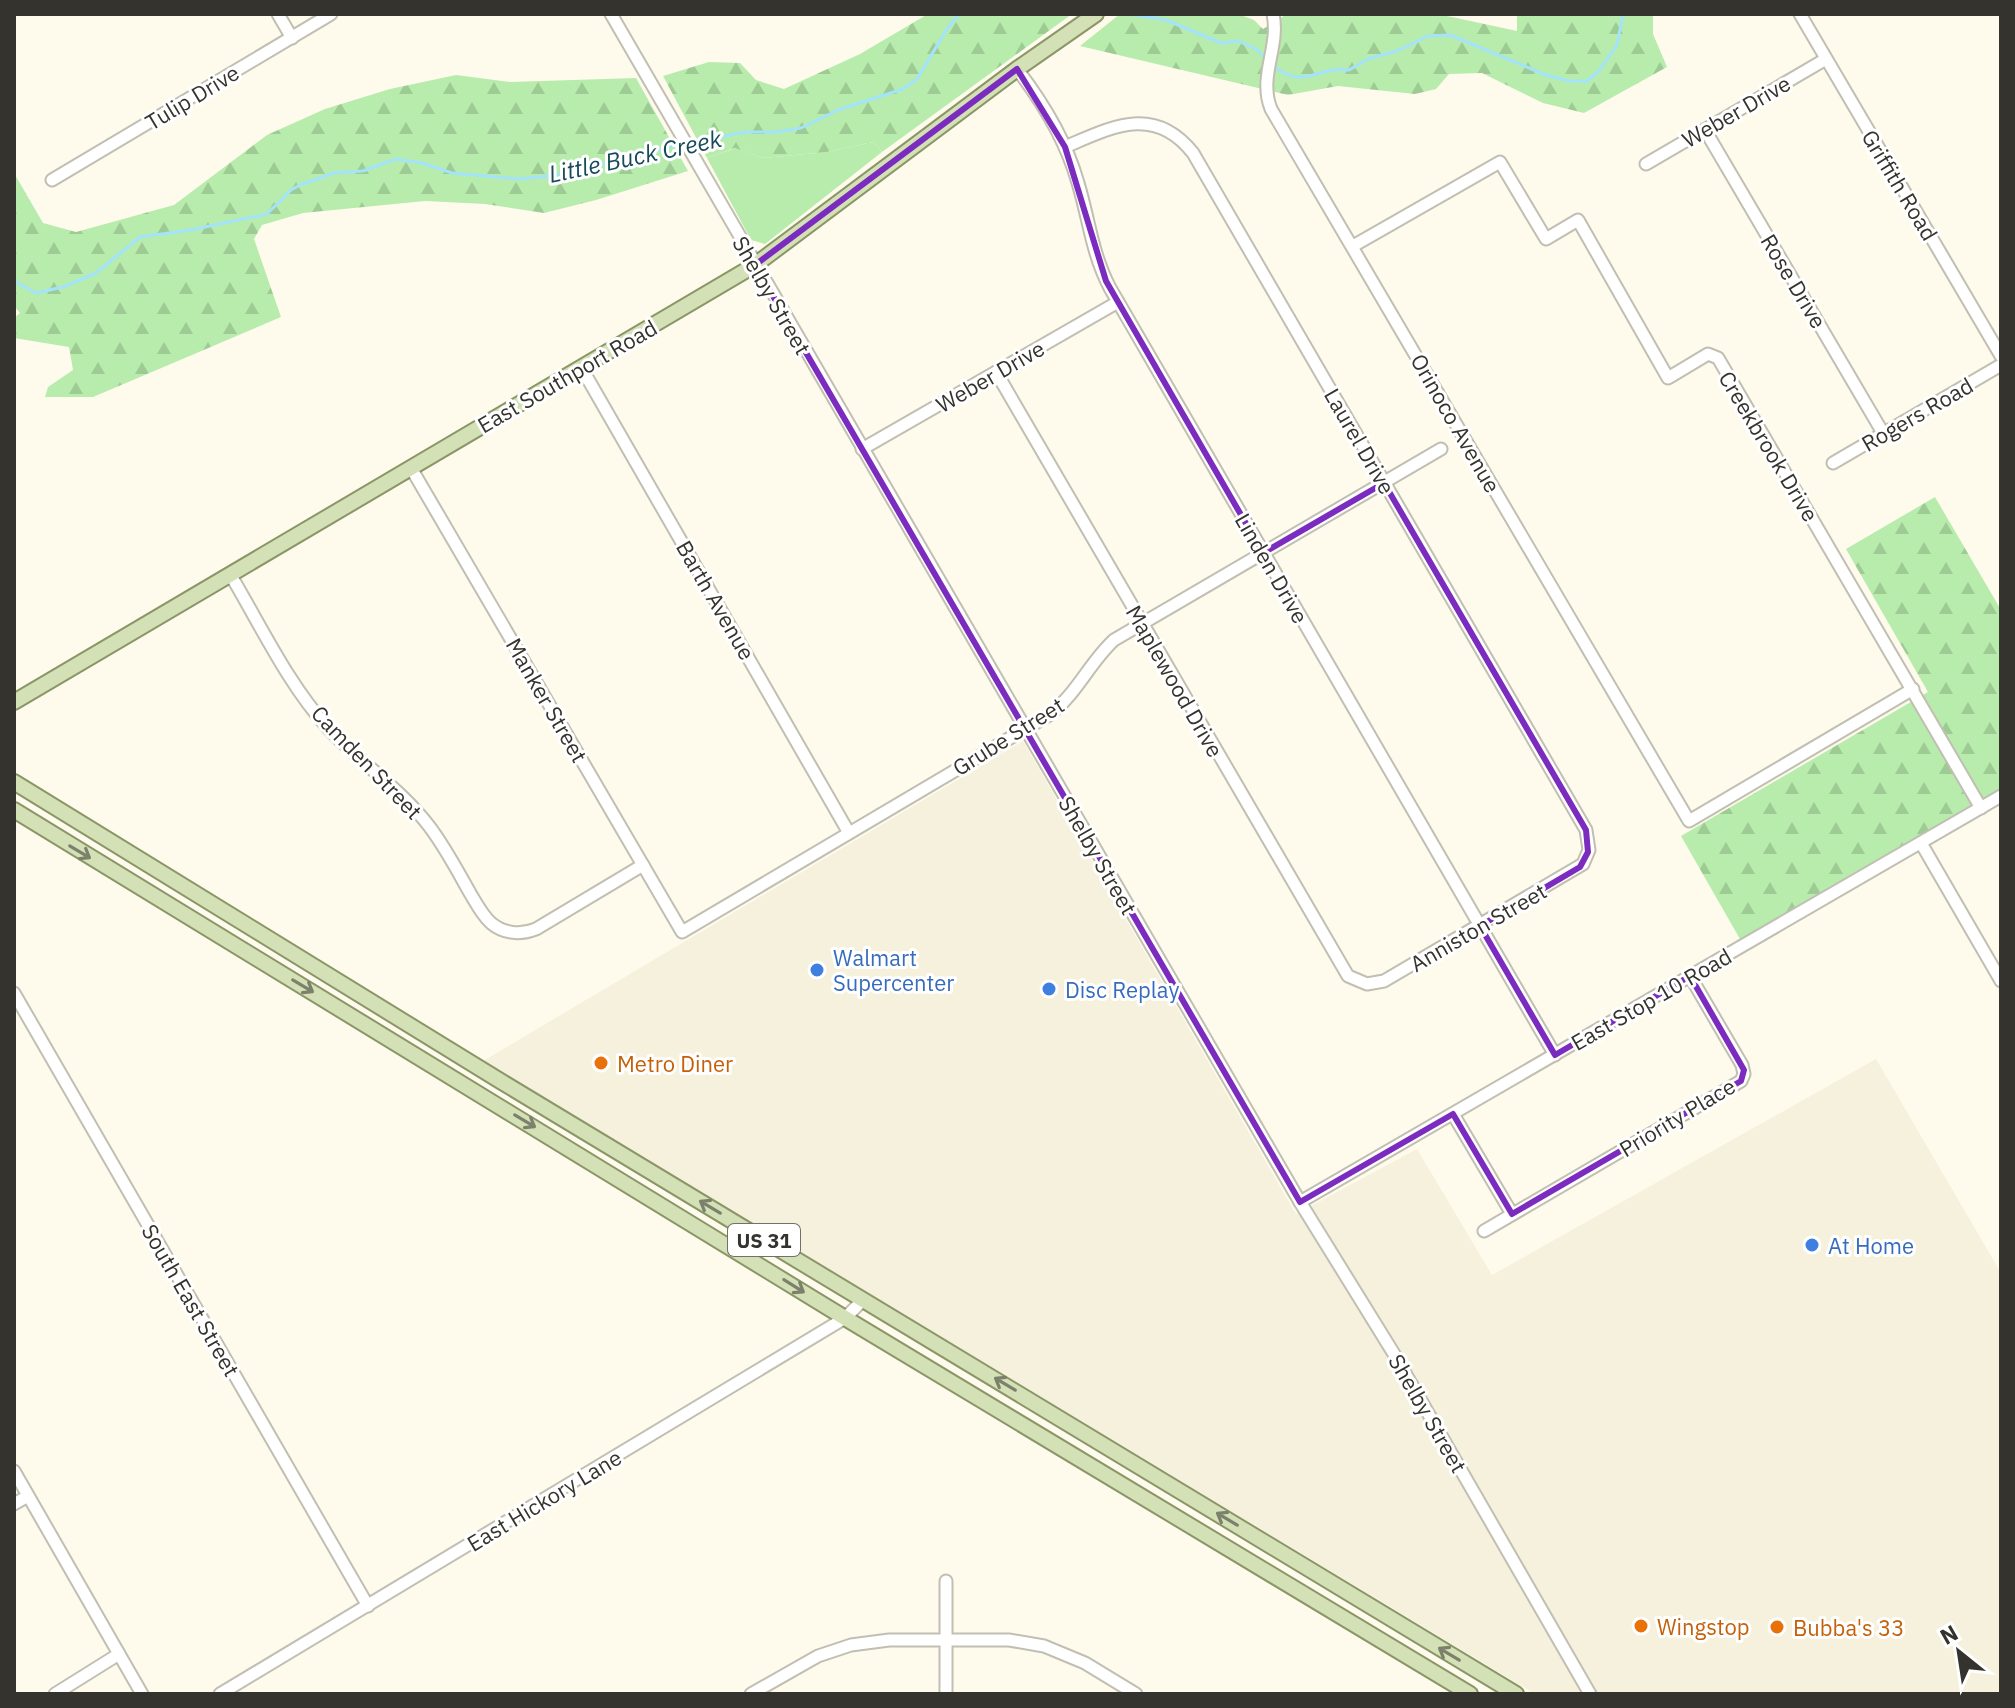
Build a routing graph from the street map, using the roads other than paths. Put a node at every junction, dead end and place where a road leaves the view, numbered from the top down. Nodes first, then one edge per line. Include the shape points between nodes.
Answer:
1 (278, 14) edge
2 (331, 14) edge
3 (611, 14) edge
4 (1273, 14) edge
5 (1800, 14) edge
6 (1093, 16) edge
7 (292, 38) junction
8 (1826, 59) junction
9 (1017, 69) junction
10 (1705, 130) junction
11 (1065, 147) junction
12 (1646, 164) dead end
13 (52, 180) dead end
14 (1353, 246) junction
15 (755, 265) junction
16 (1118, 302) junction
17 (2001, 356) edge
18 (2001, 365) edge
19 (581, 367) junction
20 (996, 372) junction
21 (1883, 433) junction
22 (862, 449) junction
23 (1441, 449) dead end
24 (1833, 463) dead end
25 (411, 468) junction
26 (1384, 483) junction
27 (1263, 553) junction
28 (230, 574) junction
29 (1142, 624) junction
30 (1913, 689) junction
31 (14, 702) edge
32 (1024, 729) junction
33 (14, 782) edge
34 (2001, 796) edge
35 (1981, 808) junction
36 (14, 810) edge
37 (849, 833) junction
38 (1921, 843) junction
39 (1587, 854) joint
40 (643, 865) junction
41 (1480, 926) junction
42 (682, 932) joint
43 (1690, 976) junction
44 (2001, 981) edge
45 (1361, 983) joint
46 (14, 993) edge
47 (1555, 1055) junction
48 (1453, 1114) junction
49 (1300, 1202) junction
50 (1512, 1214) junction
51 (1484, 1231) dead end
52 (863, 1300) junction
53 (845, 1318) junction
54 (14, 1471) edge
55 (28, 1496) junction
56 (14, 1504) edge
57 (946, 1581) dead end
58 (368, 1606) junction
59 (946, 1640) junction
60 (119, 1654) junction
61 (55, 1694) edge
62 (142, 1694) edge
63 (220, 1694) edge
64 (751, 1694) edge
65 (946, 1694) edge
66 (1136, 1694) edge
67 (1470, 1694) edge
68 (1516, 1694) edge
69 (1590, 1694) edge

1 - 7 street
2 - 7 street, Tulip Drive
3 - 15 street, Shelby Street
4 - 14 street, Orinoco Avenue via 1275,37 1266,74 1271,109
5 - 8 street, Griffith Road
6 - 9 main road, East Southport Road
7 - 13 street, Tulip Drive
8 - 10 street, Weber Drive
8 - 17 street, Griffith Road
9 - 11 street, Linden Drive
9 - 15 main road, East Southport Road
10 - 12 street, Weber Drive
10 - 21 street, Rose Drive
11 - 16 street, Linden Drive via 1094,252
11 - 26 street, Laurel Drive via 1129,123 1163,129 1187,146
14 - 30 street, Creekbrook Drive via 1500,162 1546,239 1578,220 1668,378 1708,354 1718,358
14 - 30 street, Orinoco Avenue via 1689,821
15 - 19 main road, East Southport Road
15 - 22 street, Shelby Street
16 - 20 street, Weber Drive
16 - 27 street, Linden Drive
18 - 21 street, Rogers Road
19 - 25 main road, East Southport Road
19 - 37 street, Barth Avenue
20 - 22 street, Weber Drive
20 - 29 street, Maplewood Drive
21 - 24 street, Rogers Road
22 - 32 street, Shelby Street
23 - 26 street, Grube Street
25 - 28 main road, East Southport Road
25 - 40 street, Manker Street
26 - 27 street, Grube Street
26 - 39 street, Laurel Drive via 1586,830
27 - 29 street, Grube Street
27 - 41 street, Linden Drive
28 - 31 main road, East Southport Road
28 - 40 street, Camden Street via 319,718 415,809 494,926 519,933 536,929
29 - 32 street, Grube Street via 1104,649 1060,707
29 - 45 street, Maplewood Drive via 1344,971
30 - 35 street, Creekbrook Drive
32 - 37 street, Grube Street
32 - 49 street, Shelby Street
52 -> 33 main road, US 31
34 - 35 street, East Stop 10 Road
35 - 38 street, East Stop 10 Road
36 -> 53 main road, US 31
37 - 42 street, Grube Street
38 - 43 street, East Stop 10 Road
38 - 44 street
39 - 41 street, Anniston Street via 1577,869
40 - 42 street, Manker Street
41 - 45 street, Anniston Street via 1384,981
41 - 47 street, Linden Drive
43 - 47 street, East Stop 10 Road
43 - 50 street, Priority Place via 1742,1065 1741,1081
46 - 58 street, South East Street
47 - 48 street, East Stop 10 Road
48 - 49 street, East Stop 10 Road
48 - 50 street
49 - 69 street, Shelby Street
50 - 51 street, Priority Place
52 - 53 street, East Hickory Lane
68 -> 52 main road, US 31
53 - 58 street, East Hickory Lane
53 - 67 main road, US 31
54 - 55 street
55 - 56 street
55 - 60 street
57 - 59 street
58 - 63 street, East Hickory Lane
59 - 64 street via 885,1640 842,1647 810,1659
59 - 65 street
59 - 66 street via 1044,1646
60 - 61 street
60 - 62 street

